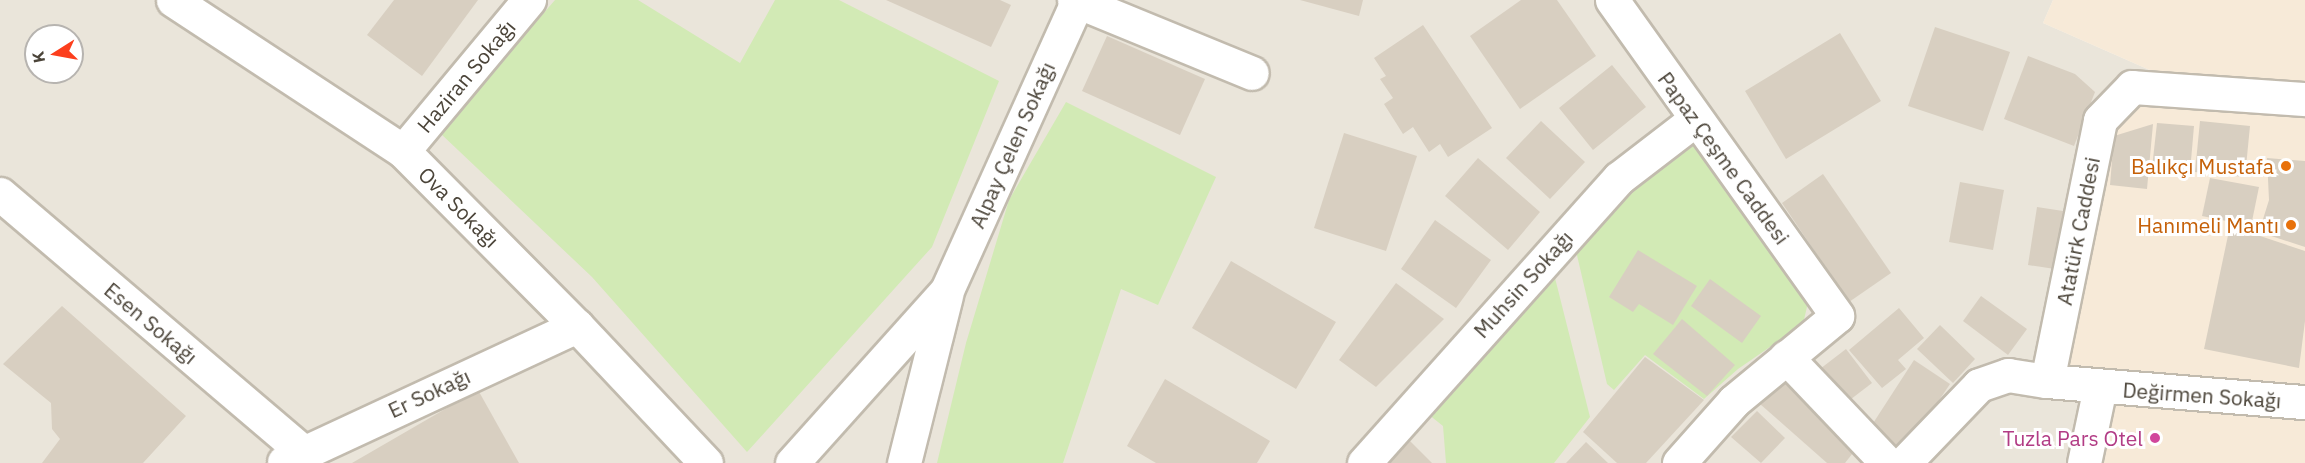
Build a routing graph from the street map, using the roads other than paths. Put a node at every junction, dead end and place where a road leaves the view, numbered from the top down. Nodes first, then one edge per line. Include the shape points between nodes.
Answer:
1 (172, 0) edge
2 (529, 0) edge
3 (1612, 0) edge
4 (1076, 1) edge
5 (1252, 73) dead end
6 (2305, 99) edge
7 (1696, 119) junction
8 (403, 151) junction
9 (0, 194) edge
10 (947, 290) junction
11 (577, 326) junction
12 (1786, 357) junction
13 (2048, 381) junction
14 (2100, 387) junction
15 (2305, 402) edge
16 (292, 457) edge
17 (706, 463) edge
18 (792, 463) edge
19 (904, 463) edge
20 (1364, 463) edge
21 (1679, 463) edge
22 (1887, 463) edge
23 (1904, 463) edge
24 (2084, 463) edge

1 - 8 street, Ova Sokağı
2 - 8 street, Haziran Sokağı
3 - 7 street, Papaz Çeşme Caddesi
4 - 5 street
4 - 10 street, Alpay Çelen Sokağı
6 - 13 street, Atatürk Caddesi via 2132,87 2100,120
7 - 12 street, Papaz Çeşme Caddesi via 1837,316
7 - 20 street, Muhsin Sokağı via 1619,178
8 - 11 street, Ova Sokağı
9 - 16 street, Esen Sokağı
10 - 18 street, Alpay Çelen Sokağı
10 - 19 street, Alpay Çelen Sokağı
11 - 16 street, Er Sokağı
11 - 17 street, Ova Sokağı
12 - 21 street via 1734,401
12 - 22 street
13 - 14 street, Değirmen Sokağı
13 - 23 street via 2008,375 1979,385
14 - 15 street, Değirmen Sokağı
14 - 24 street

